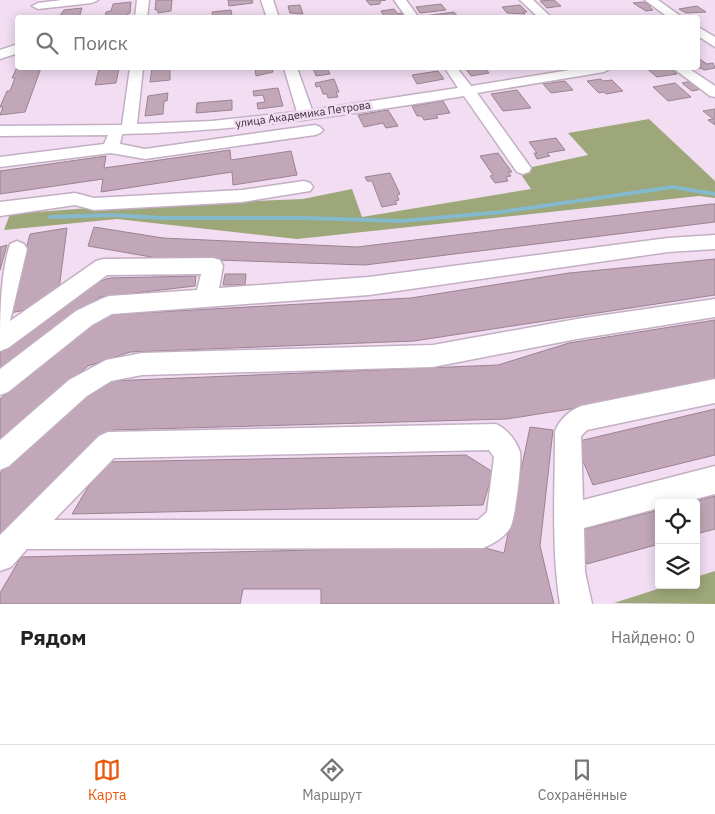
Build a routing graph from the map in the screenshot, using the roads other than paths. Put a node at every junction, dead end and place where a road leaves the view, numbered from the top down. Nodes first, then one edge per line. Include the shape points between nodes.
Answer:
1 (92, 0) edge
2 (143, 0) edge
3 (267, 0) edge
4 (400, 0) edge
5 (526, 0) edge
6 (651, 0) edge
7 (33, 15) edge
8 (141, 15) edge
9 (272, 15) edge
10 (411, 15) edge
11 (543, 15) edge
12 (673, 15) edge
13 (700, 33) edge
14 (712, 48) edge
15 (15, 49) edge
16 (0, 55) edge
17 (136, 70) edge
18 (291, 70) edge
19 (453, 70) edge
20 (591, 70) edge
21 (683, 70) edge
22 (467, 89) junction
23 (715, 93) edge
24 (306, 116) junction
25 (123, 130) junction
26 (315, 130) dead end
27 (0, 131) edge
28 (111, 148) junction
29 (0, 162) edge
30 (523, 168) dead end
31 (304, 187) dead end
32 (0, 209) edge
33 (715, 242) edge
34 (17, 249) dead end
35 (206, 298) junction
36 (715, 308) edge
37 (0, 318) edge
38 (0, 341) edge
39 (0, 384) edge
40 (715, 391) edge
41 (0, 457) edge
42 (715, 480) edge
43 (568, 518) junction
44 (10, 546) edge
45 (576, 604) edge

1 - 7 street via 34,5
2 - 8 street
3 - 9 street
4 - 10 street
5 - 11 street
6 - 12 street
13 - 14 street
15 - 16 street
17 - 25 street
18 - 24 street
19 - 22 street
20 - 22 street, улица Академика Петрова
21 - 23 street
22 - 24 street, улица Академика Петрова
22 - 30 street
24 - 25 street, улица Академика Петрова via 240,124
25 - 27 street, улица Академика Петрова
25 - 28 street
26 - 28 street via 145,154
28 - 29 street
31 - 32 street via 242,196 94,204 75,200
33 - 35 street via 668,245 369,286
34 - 37 street
35 - 38 street via 213,266 103,267
35 - 39 street via 110,305 84,318
36 - 41 street via 433,356 142,364 106,371 78,388
40 - 43 street via 581,419 574,425 568,431
42 - 43 street
43 - 45 street via 570,572
44 - 44 street via 108,445 496,437 507,454 500,519 483,534

